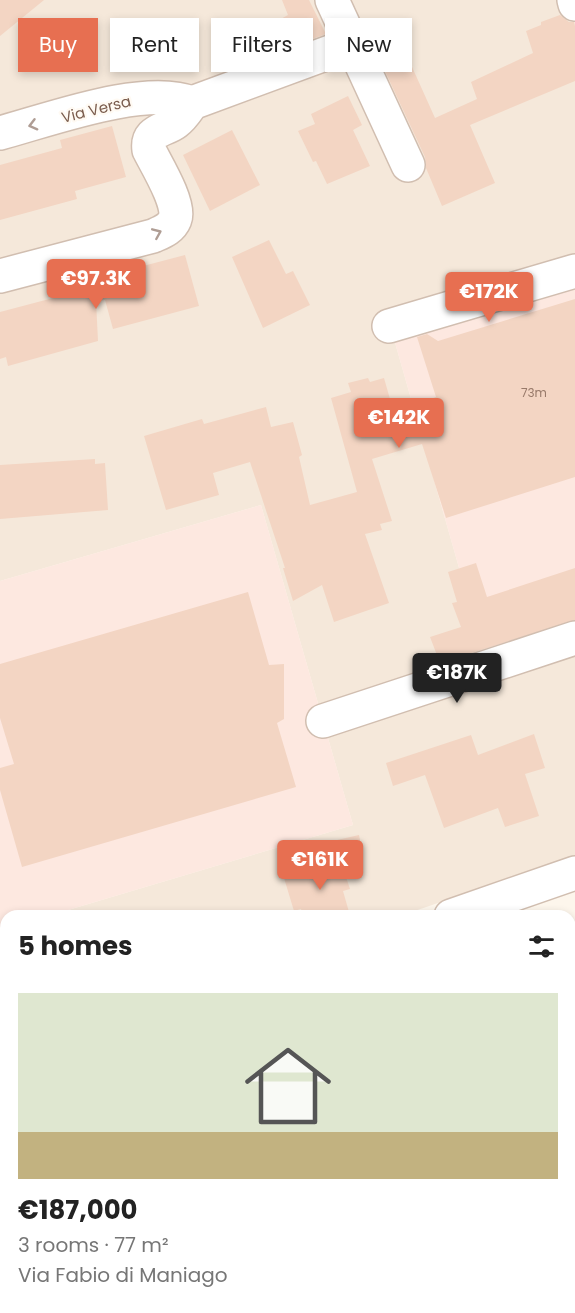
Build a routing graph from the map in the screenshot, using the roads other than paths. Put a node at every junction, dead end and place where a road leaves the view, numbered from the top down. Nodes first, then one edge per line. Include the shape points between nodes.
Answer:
1 (332, 0) edge
2 (340, 18) edge
3 (325, 54) edge
4 (365, 72) edge
5 (192, 103) junction
6 (0, 134) edge
7 (408, 165) dead end
8 (575, 271) edge
9 (0, 276) edge
10 (388, 326) dead end
11 (575, 638) edge
12 (323, 721) dead end
13 (575, 873) edge
14 (467, 910) edge

1 - 2 street
3 - 5 street
4 - 7 street
5 -> 6 street, Via Versa via 160,97 125,101
9 -> 5 street via 153,236 172,225 177,217 175,205 148,142 154,133 176,122
8 - 10 street
11 - 12 street
13 - 14 street

